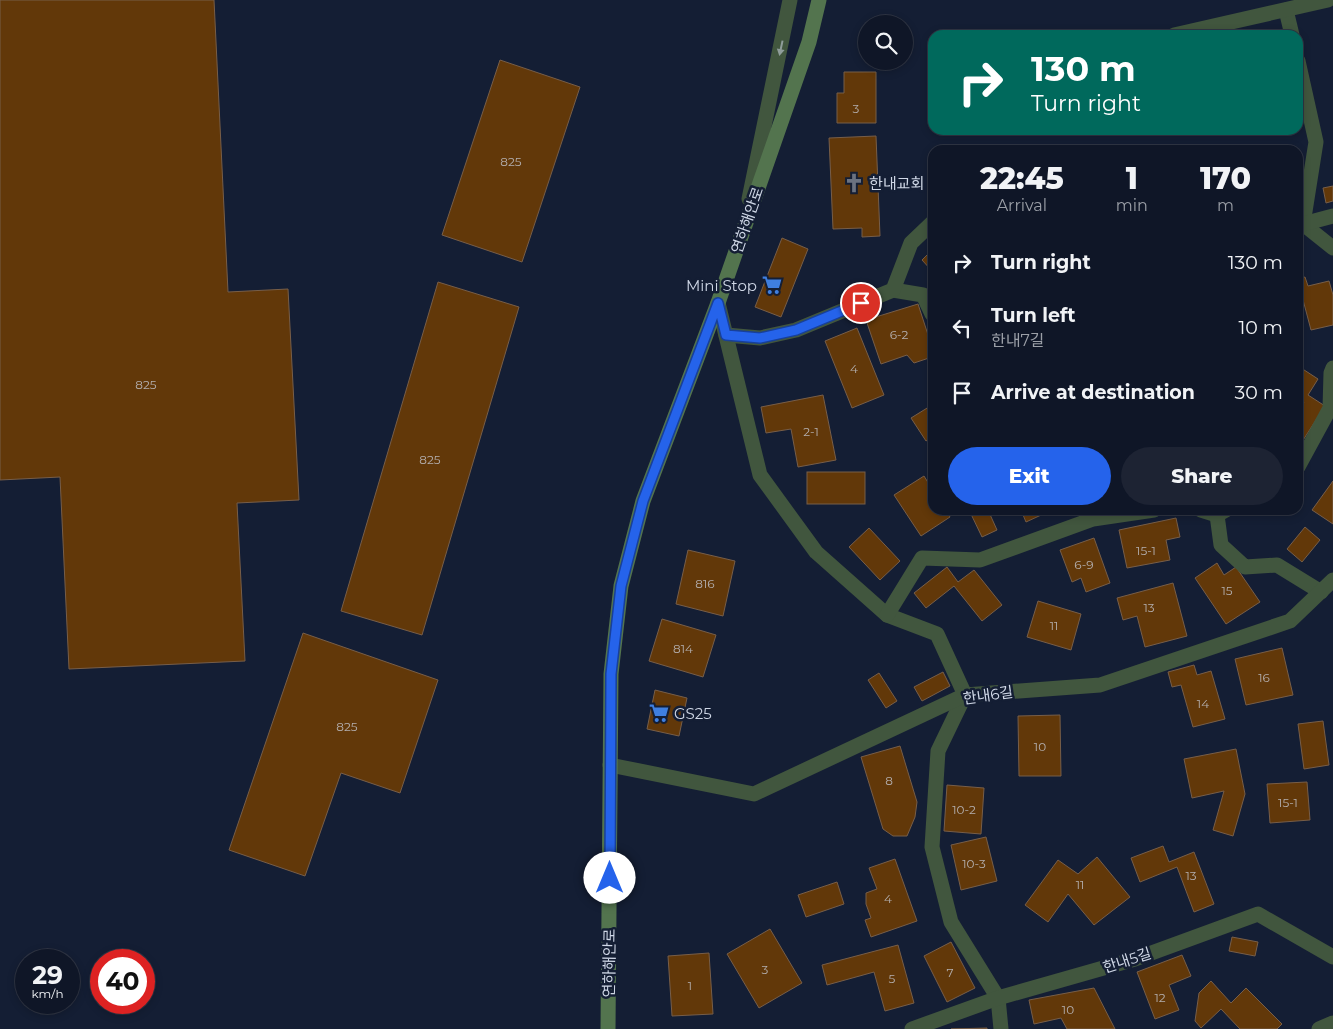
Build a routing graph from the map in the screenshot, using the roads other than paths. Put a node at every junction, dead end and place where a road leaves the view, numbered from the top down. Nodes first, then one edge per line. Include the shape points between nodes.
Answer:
1 (790, 0) edge
2 (819, 0) edge
3 (1328, 0) edge
4 (1286, 10) junction
5 (1196, 30) edge
6 (1291, 30) edge
7 (1303, 84) edge
8 (1303, 209) edge
9 (1333, 216) edge
10 (1303, 223) edge
11 (1303, 226) edge
12 (928, 227) edge
13 (742, 232) junction
14 (1333, 248) edge
15 (893, 290) junction
16 (718, 303) junction
17 (928, 306) edge
18 (726, 335) junction
19 (1333, 368) edge
20 (1303, 459) edge
21 (1088, 515) edge
22 (1222, 515) edge
23 (1333, 580) edge
24 (1322, 592) junction
25 (888, 615) junction
26 (966, 695) junction
27 (610, 765) junction
28 (1333, 958) edge
29 (998, 998) junction
30 (1333, 1023) edge
31 (608, 1029) edge
32 (912, 1029) edge
33 (1001, 1029) edge
34 (1319, 1029) edge

1 -> 13 street
2 - 13 street, 연하해안로 via 809,42
3 - 4 street
4 - 5 street
4 - 6 street
7 - 8 street via 1316,142
9 - 10 street
11 - 14 street
12 - 15 street via 911,243
13 - 16 street, 연하해안로
15 - 17 street via 923,295
15 - 18 street via 796,330 760,338
16 - 18 street
16 - 27 street, 연하해안로 via 643,501 621,586 611,674
18 - 25 street via 760,475 816,552
19 - 20 street via 1330,373 1330,408
21 - 25 street via 980,560 922,558
22 - 24 street via 1221,545 1245,567 1277,565
23 - 24 street, 한내6길
24 - 26 street, 한내6길 via 1290,622 1100,685
25 - 26 street via 937,634
26 - 27 street, 한내6길 via 754,794
26 - 29 street via 938,751 932,847 951,922
27 - 31 street, 연하해안로
28 - 29 street, 한내5길 via 1258,914 1135,959
29 - 32 street, 한내5길
29 - 33 street
30 - 34 street

